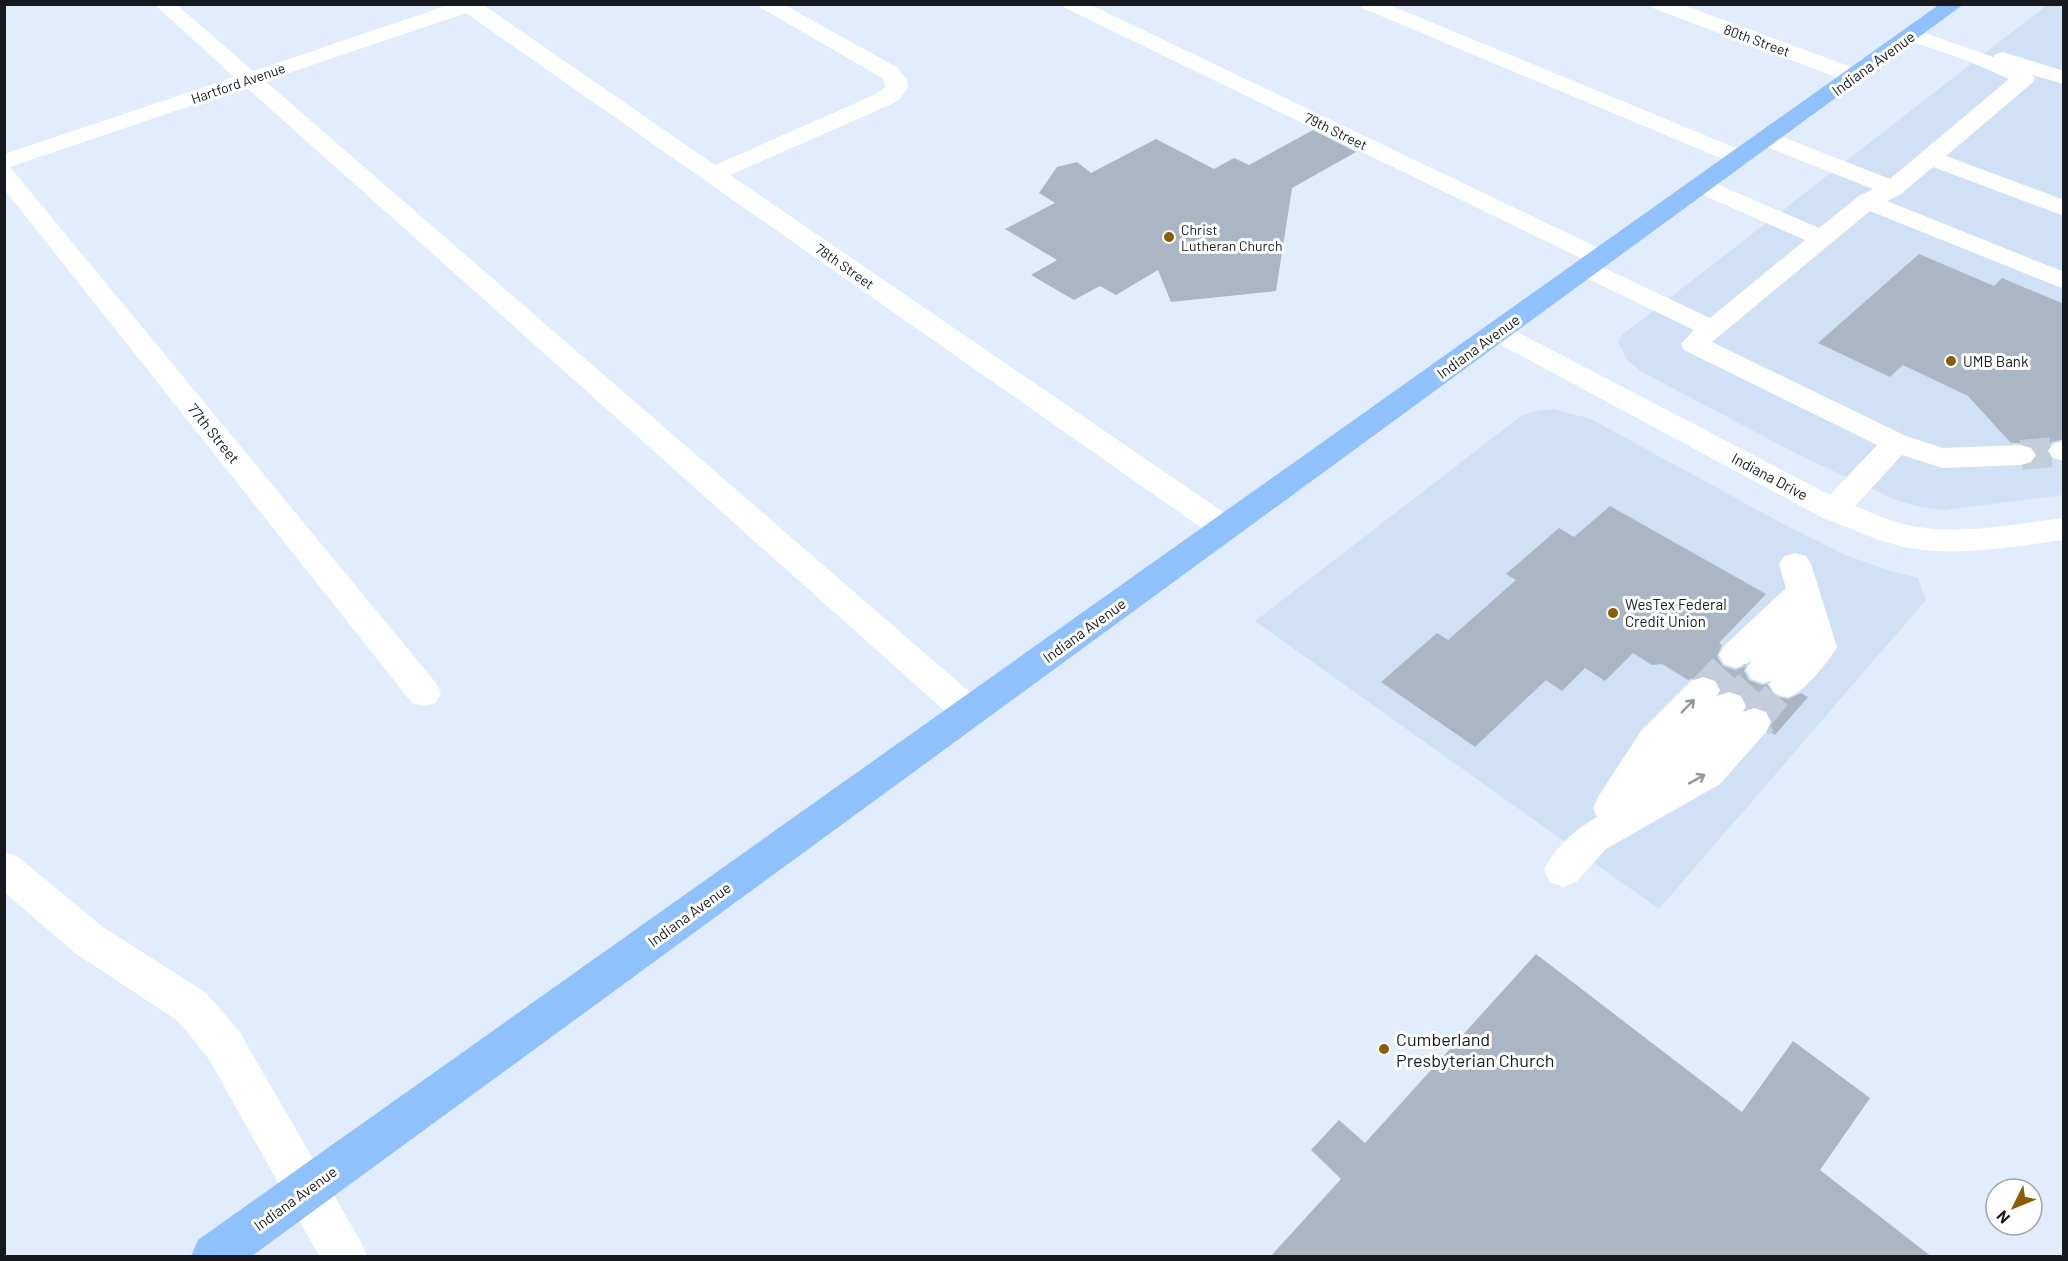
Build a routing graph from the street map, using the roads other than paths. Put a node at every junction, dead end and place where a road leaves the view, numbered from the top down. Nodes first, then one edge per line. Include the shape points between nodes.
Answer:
1 (164, 4) edge
2 (768, 4) edge
3 (1072, 4) edge
4 (1369, 4) edge
5 (1660, 4) edge
6 (1954, 4) edge
7 (469, 5) edge
8 (1916, 32) junction
9 (1854, 76) junction
10 (2024, 78) junction
11 (2064, 78) edge
12 (249, 80) junction
13 (2064, 92) edge
14 (1767, 139) junction
15 (1740, 158) junction
16 (1930, 158) junction
17 (4, 162) edge
18 (4, 173) edge
19 (713, 174) junction
20 (1702, 186) junction
21 (1893, 189) junction
22 (1867, 201) junction
23 (2064, 209) edge
24 (1822, 238) junction
25 (1593, 263) junction
26 (2064, 281) edge
27 (1712, 329) junction
28 (1497, 332) junction
29 (1896, 443) junction
30 (2021, 455) tunnel mouth
31 (1834, 510) junction
32 (1224, 528) junction
33 (2059, 533) edge
34 (1799, 578) joint
35 (424, 693) dead end
36 (969, 712) junction
37 (1593, 838) junction
38 (4, 868) edge
39 (1563, 870) dead end
40 (306, 1191) junction
41 (214, 1257) edge
42 (344, 1257) edge

1 - 12 street
2 - 19 street via 890,73 897,87 882,100
3 - 25 street, 79th Street
4 - 15 street
5 - 9 street, 80th Street
6 - 8 main road, Indiana Avenue
7 - 12 street, Hartford Avenue
7 - 19 street, 78th Street
8 - 9 main road, Indiana Avenue
8 - 10 street
8 - 11 street
9 - 14 main road, Indiana Avenue
10 - 13 street
10 - 16 street
12 - 17 street, Hartford Avenue
12 - 36 street
14 - 15 main road, Indiana Avenue
14 - 21 street
15 - 20 main road, Indiana Avenue
16 - 21 street
16 - 23 street
18 - 35 street, 77th Street
19 - 32 street, 78th Street
20 - 24 street
20 - 25 main road, Indiana Avenue
21 - 22 street
22 - 24 street
22 - 26 street
24 - 27 street
25 - 27 street, 79th Street
25 - 28 main road, Indiana Avenue
27 - 29 street via 1694,344
28 - 31 street, Indiana Drive
28 - 32 main road, Indiana Avenue
29 - 30 street via 1942,458
29 - 31 street
31 - 33 street, Indiana Drive via 1888,531 1924,539
32 - 36 main road, Indiana Avenue
34 - 34 street via 1820,647 1762,670
36 - 40 main road, Indiana Avenue
37 - 37 street via 1707,774 1729,706 1653,741
37 - 39 street
38 - 40 street via 89,940 192,1007 224,1045
40 - 41 main road, Indiana Avenue
40 - 42 street

